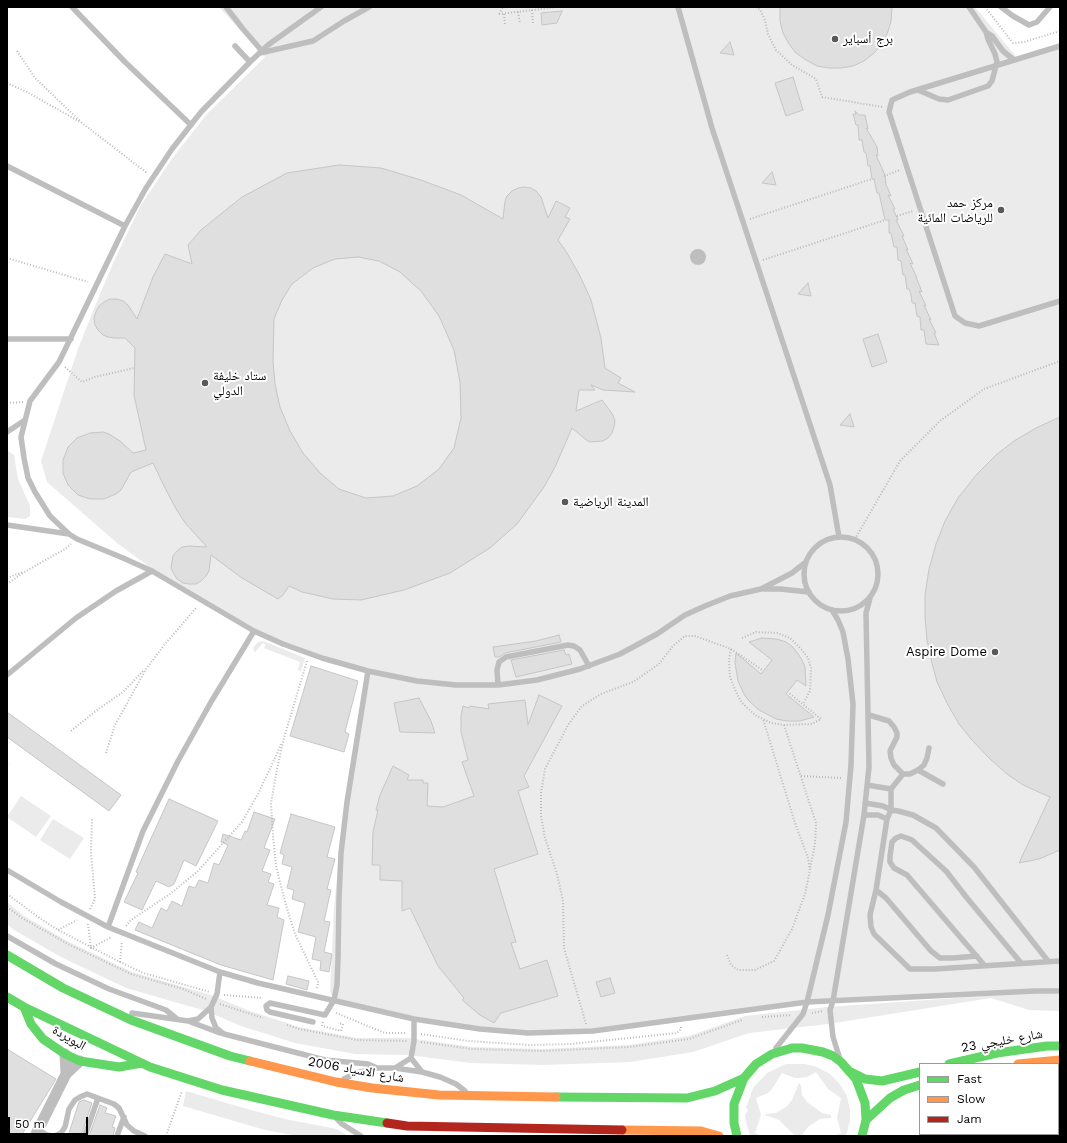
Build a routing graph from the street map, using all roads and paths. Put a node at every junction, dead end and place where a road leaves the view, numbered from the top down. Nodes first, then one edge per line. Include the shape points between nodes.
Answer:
1 (72, 7) edge
2 (226, 7) edge
3 (321, 7) edge
4 (368, 7) edge
5 (502, 7) edge
6 (558, 7) edge
7 (678, 7) edge
8 (756, 7) edge
9 (969, 7) edge
10 (985, 7) edge
11 (1001, 7) edge
12 (1050, 7) edge
13 (532, 10) junction
14 (518, 12) junction
15 (504, 14) junction
16 (520, 24) dead end
17 (533, 24) dead end
18 (505, 26) dead end
19 (1060, 31) edge
20 (986, 32) junction
21 (236, 46) dead end
22 (1060, 46) edge
23 (17, 52) dead end
24 (261, 52) junction
25 (1014, 60) junction
26 (250, 62) junction
27 (997, 66) junction
28 (7, 83) edge
29 (918, 90) junction
30 (890, 108) junction
31 (82, 123) junction
32 (191, 125) junction
33 (7, 166) edge
34 (907, 168) junction
35 (884, 176) dead end
36 (153, 178) junction
37 (872, 179) dead end
38 (920, 208) junction
39 (897, 216) dead end
40 (885, 220) dead end
41 (743, 222) junction
42 (125, 226) junction
43 (8, 258) edge
44 (757, 263) junction
45 (95, 285) junction
46 (1060, 301) edge
47 (7, 339) edge
48 (71, 339) junction
49 (1060, 361) edge
50 (59, 362) junction
51 (134, 368) dead end
52 (30, 401) junction
53 (7, 403) edge
54 (25, 420) junction
55 (7, 432) edge
56 (7, 525) edge
57 (69, 534) junction
58 (838, 537) junction
59 (77, 539) junction
60 (855, 539) junction
61 (806, 562) junction
62 (26, 571) junction
63 (152, 571) junction
64 (7, 578) edge
65 (7, 584) edge
66 (761, 588) junction
67 (809, 592) junction
68 (870, 598) junction
69 (202, 602) junction
70 (832, 610) junction
71 (254, 631) junction
72 (742, 638) dead end
73 (730, 650) junction
74 (309, 654) junction
75 (589, 666) junction
76 (146, 669) junction
77 (762, 670) dead end
78 (368, 671) junction
79 (7, 674) edge
80 (498, 685) junction
81 (789, 693) dead end
82 (803, 704) junction
83 (869, 715) junction
84 (762, 719) junction
85 (784, 725) junction
86 (70, 731) dead end
87 (284, 738) junction
88 (929, 748) dead end
89 (106, 753) dead end
90 (10, 764) dead end
91 (7, 765) edge
92 (918, 770) junction
93 (903, 774) junction
94 (800, 776) junction
95 (836, 778) dead end
96 (867, 784) junction
97 (943, 784) dead end
98 (891, 789) junction
99 (865, 803) junction
100 (892, 810) junction
101 (864, 815) junction
102 (92, 818) dead end
103 (887, 819) junction
104 (7, 870) edge
105 (810, 870) junction
106 (876, 890) junction
107 (7, 907) edge
108 (87, 915) junction
109 (108, 927) junction
110 (58, 930) dead end
111 (122, 932) junction
112 (7, 936) edge
113 (7, 955) edge
114 (727, 955) dead end
115 (976, 956) junction
116 (1048, 961) junction
117 (1060, 961) edge
118 (120, 962) dead end
119 (1022, 963) junction
120 (985, 966) junction
121 (220, 972) junction
122 (1060, 991) edge
123 (7, 996) edge
124 (316, 996) junction
125 (334, 1000) junction
126 (833, 1001) junction
127 (807, 1002) junction
128 (212, 1004) junction
129 (24, 1007) junction
130 (110, 1010) junction
131 (830, 1010) junction
132 (803, 1014) junction
133 (326, 1015) junction
134 (760, 1017) dead end
135 (746, 1018) dead end
136 (177, 1019) junction
137 (269, 1019) dead end
138 (414, 1019) junction
139 (188, 1021) junction
140 (313, 1022) dead end
141 (338, 1023) dead end
142 (284, 1024) dead end
143 (588, 1031) junction
144 (224, 1034) junction
145 (414, 1041) junction
146 (1060, 1046) edge
147 (65, 1054) junction
148 (772, 1054) junction
149 (411, 1058) junction
150 (1060, 1060) edge
151 (80, 1061) junction
152 (841, 1062) junction
153 (142, 1063) junction
154 (953, 1063) edge
155 (1028, 1063) edge
156 (377, 1068) junction
157 (395, 1068) junction
158 (422, 1072) junction
159 (851, 1072) junction
160 (919, 1072) edge
161 (66, 1074) junction
162 (744, 1078) junction
163 (186, 1079) junction
164 (336, 1082) junction
165 (919, 1085) edge
166 (470, 1095) junction
167 (98, 1098) junction
168 (332, 1115) junction
169 (124, 1117) junction
170 (866, 1120) junction
171 (482, 1128) junction
172 (37, 1133) edge
173 (468, 1133) dead end
174 (57, 1135) edge
175 (863, 1135) edge
176 (85, 1136) edge
177 (117, 1136) edge
178 (145, 1136) edge
179 (166, 1136) edge
180 (361, 1136) edge
181 (719, 1136) edge
182 (737, 1136) edge

1 - 32 lane
2 - 24 lane
3 - 24 lane
4 - 24 lane via 313,41
5 - 15 path via 499,14
6 - 13 path
7 - 41 lane via 712,128
8 - 30 path via 765,20 768,34 776,50 792,65 816,79 822,97
9 - 20 lane
10 - 19 path via 1013,44
11 - 12 lane via 1029,25 1037,22
13 - 14 path
13 - 17 path
14 - 15 path
14 - 16 path
15 - 18 path
20 - 25 lane
20 - 27 lane
21 - 26 lane
22 - 25 lane
23 - 31 path via 36,78
24 - 26 lane
25 - 27 lane
26 - 32 lane
27 - 29 lane
27 - 29 lane via 988,86 952,99 939,99
28 - 31 path
29 - 30 lane via 892,100
30 - 34 lane via 889,112
31 - 36 path
32 - 36 lane
33 - 42 lane
34 - 35 path
34 - 38 lane
36 - 42 lane
37 - 41 path
38 - 39 path
38 - 46 lane via 955,316 965,323 979,326
40 - 44 path
41 - 44 lane
42 - 45 lane
43 - 45 path
44 - 58 lane via 830,485
45 - 48 lane
47 - 48 lane
48 - 50 lane
49 - 60 path via 984,389 940,421 900,461
50 - 51 path via 82,382
50 - 52 lane
52 - 53 path
52 - 54 lane
54 - 55 lane
54 - 57 lane via 21,437 28,478 50,516
56 - 57 lane
57 - 59 lane
58 - 60 lane
58 - 61 lane via 819,545 811,552
59 - 62 path via 65,549
59 - 63 lane
60 - 68 lane via 867,547 875,558 879,572 877,586
61 - 66 lane via 792,573
61 - 67 lane via 804,572
62 - 64 path
62 - 65 path
63 - 69 lane
63 - 79 lane via 76,618
66 - 67 lane
66 - 75 lane via 705,606 620,654
67 - 70 lane via 823,607
68 - 70 lane via 859,607 846,611
68 - 83 lane via 866,613
69 - 71 lane
69 - 76 path
70 - 127 lane via 843,632 848,659 852,704 851,765 846,822 836,880
71 - 74 lane
71 - 109 lane via 209,705 143,831
72 - 82 path via 756,632 777,633 790,638 802,650 811,668 810,691
73 - 77 path
73 - 84 path via 730,677 736,692 742,703
73 - 143 path via 695,636 685,636 659,664 633,682 601,694 582,706 568,724 545,769 541,793 545,838 563,901 564,948
74 - 78 lane
74 - 87 path
75 - 80 lane via 538,680
75 - 80 lane via 580,650 568,645 506,657 499,662
76 - 86 path via 124,692
76 - 89 path via 115,725
78 - 80 lane via 417,681 456,685
78 - 125 lane via 347,802 339,899 337,985
81 - 82 path
82 - 85 path via 821,719 812,724
83 - 93 lane via 889,721 894,727 897,737 890,752 891,758
83 - 96 lane
84 - 85 path
84 - 105 path
85 - 94 path
87 - 111 path via 242,822 198,871 170,894 130,920
87 - 124 path via 271,803 276,866 295,934 318,982
88 - 92 lane via 924,765
90 - 91 path
92 - 93 lane
92 - 97 lane
93 - 98 lane
94 - 95 path
94 - 105 path via 816,823
96 - 98 lane
96 - 99 lane
98 - 100 lane
99 - 100 lane
99 - 101 lane
100 - 103 lane
100 - 116 lane via 913,816 936,828 974,867
101 - 103 lane
101 - 126 lane
102 - 108 path via 91,852 95,899
103 - 106 lane
104 - 108 lane
105 - 114 path via 805,894 792,929 774,961 755,970 738,970 731,965
106 - 115 lane via 940,958
106 - 120 lane via 870,915 874,934 910,969
107 - 128 path via 68,944 132,974 182,989
108 - 109 lane
108 - 110 path
108 - 111 path via 91,948
109 - 111 lane
111 - 118 path
111 - 121 lane
112 - 136 lane via 56,964 109,989 166,1010
113 - 130 main road, شارع الاسياد 2006 via 63,988
115 - 119 lane via 907,876 894,868 890,856 892,842 896,838 901,836 912,840 946,871
115 - 120 lane
116 - 117 lane
116 - 119 lane
119 - 120 lane
121 - 124 lane
121 - 128 lane via 217,994
122 - 126 lane
123 - 129 main road
124 - 125 lane
125 - 133 lane
125 - 138 lane
126 - 127 lane
126 - 131 lane
127 - 132 lane
127 - 143 lane
128 - 137 path
128 - 139 lane via 198,1018
128 - 144 lane via 212,1018 216,1028
129 - 147 main road, البويردة via 31,1024 43,1039
129 - 153 main road
130 - 136 lane
130 - 164 main road, شارع الاسياد 2006 via 230,1056
131 - 132 path
131 - 152 lane via 833,1036
132 - 134 path
132 - 148 lane
133 - 140 lane via 270,1003 266,1006 270,1012
133 - 141 path via 322,1026 341,1032 343,1024
135 - 145 path via 689,1038 629,1047 543,1051 472,1049
136 - 139 lane
138 - 143 lane via 528,1033
138 - 145 lane
139 - 144 lane
142 - 145 path via 357,1040
144 - 156 lane via 326,1060 368,1064
145 - 149 lane
146 - 154 main road, شارع خليجي 23 via 996,1053
147 - 151 main road, البويردة
147 - 161 street
148 - 152 main road via 802,1048 823,1052
148 - 162 main road via 756,1064
149 - 157 lane
149 - 158 lane
150 - 155 main road, شارع خليجي 23
151 - 153 main road, البويردة via 119,1067
151 - 161 street
152 - 159 main road
153 - 163 main road
156 - 157 lane
156 - 164 lane via 356,1073
157 - 158 lane
158 - 166 lane via 456,1084
159 - 160 main road via 865,1080 882,1081
159 - 170 main road via 863,1095
161 - 172 street
162 - 166 main road, شارع الاسياد 2006 via 715,1091 687,1098
162 - 182 main road via 734,1104
163 - 168 main road via 222,1090
163 - 179 path
164 - 166 main road, شارع الاسياد 2006 via 439,1095
165 - 170 main road via 890,1098
167 - 169 lane via 114,1104
167 - 174 lane via 88,1094 75,1100 69,1109 64,1127
167 - 176 lane
168 - 171 main road via 407,1126
168 - 180 lane
169 - 177 lane
169 - 178 lane via 127,1125
170 - 175 main road
171 - 173 lane
171 - 181 main road via 701,1131
172 - 174 lane

